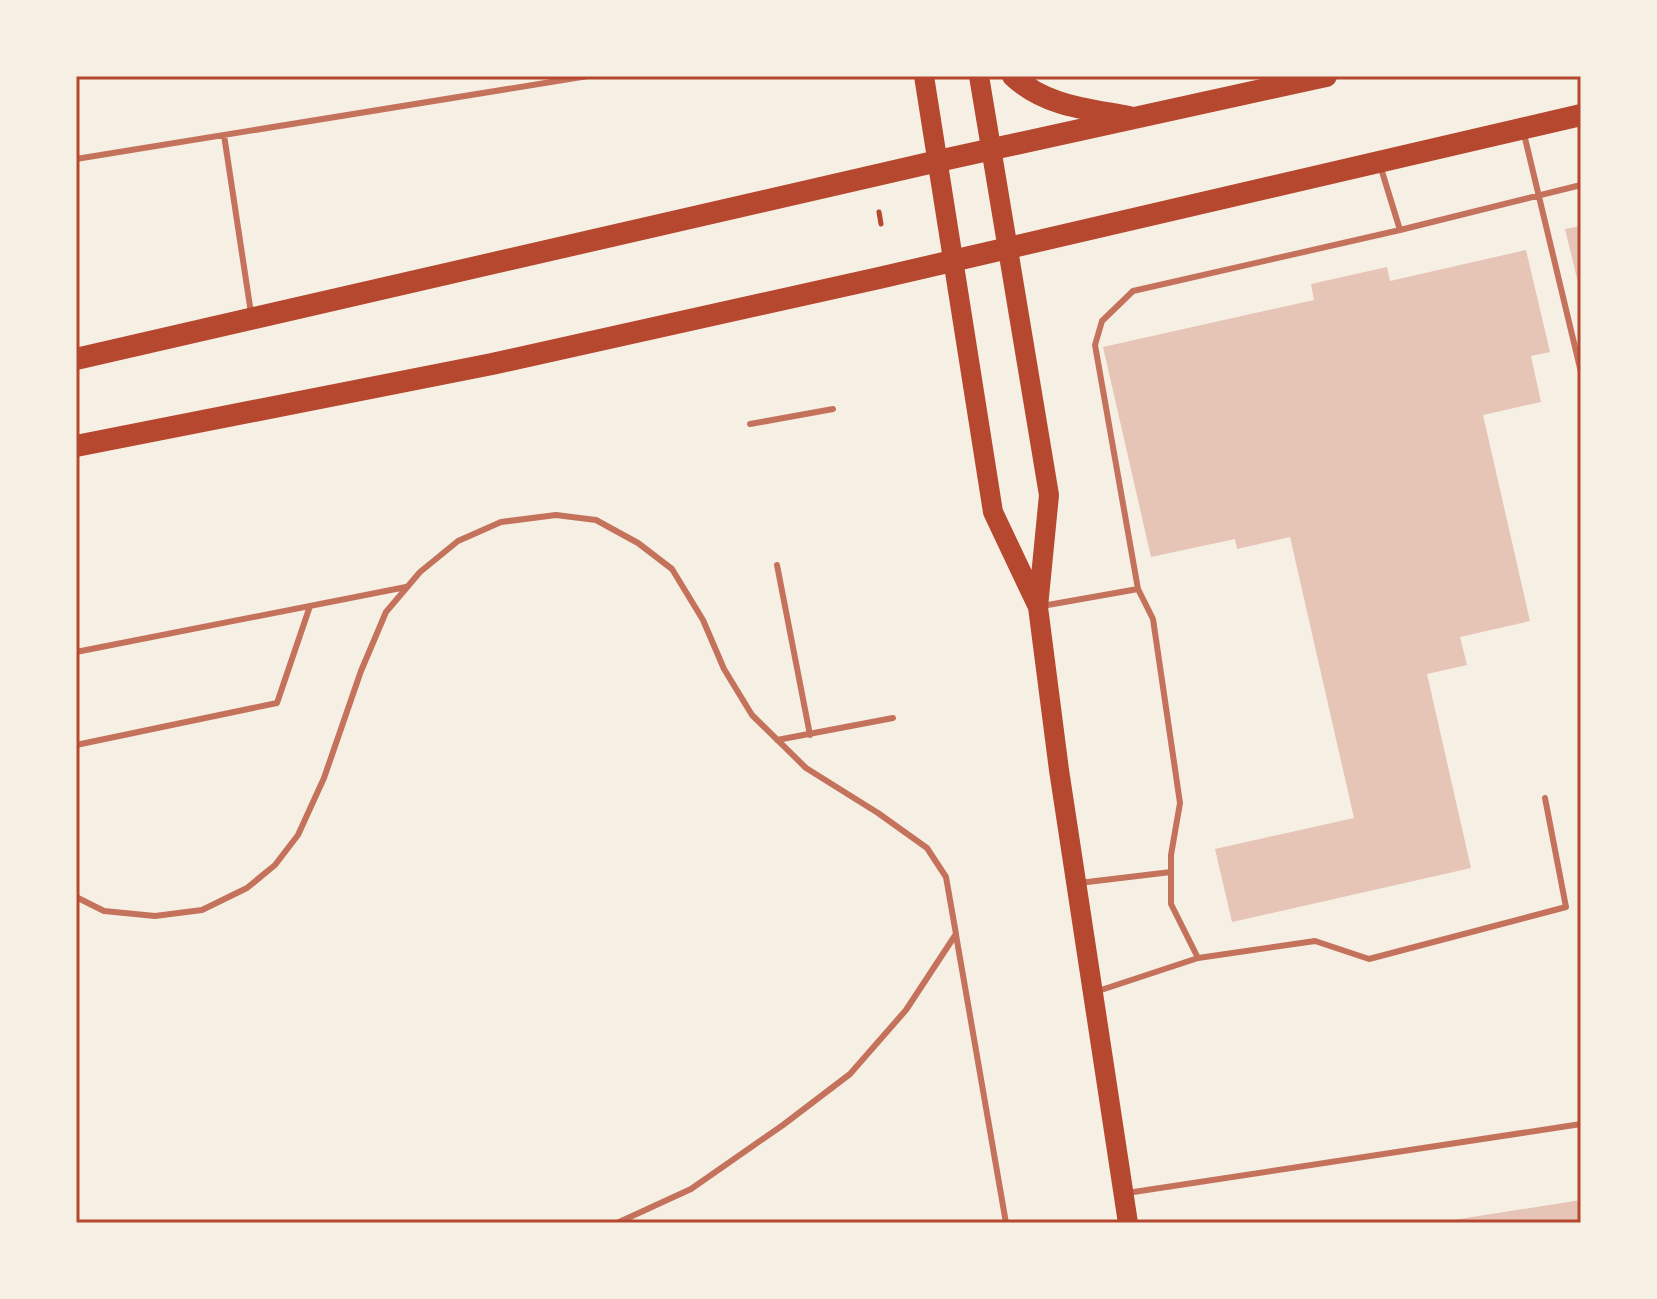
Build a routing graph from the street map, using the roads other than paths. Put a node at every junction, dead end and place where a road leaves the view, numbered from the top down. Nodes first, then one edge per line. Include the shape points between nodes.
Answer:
1 (588, 76) edge
2 (924, 76) edge
3 (979, 76) edge
4 (1013, 76) edge
5 (1326, 76) edge
6 (1581, 115) edge
7 (1139, 118) junction
8 (1523, 128) junction
9 (224, 135) junction
10 (991, 150) junction
11 (76, 159) edge
12 (938, 161) junction
13 (1379, 161) junction
14 (1581, 185) edge
15 (1540, 195) junction
16 (1400, 230) junction
17 (1007, 247) junction
18 (954, 260) junction
19 (252, 319) junction
20 (76, 359) edge
21 (1581, 372) edge
22 (833, 409) dead end
23 (750, 424) dead end
24 (76, 446) edge
25 (777, 565) dead end
26 (407, 587) junction
27 (1138, 589) junction
28 (310, 606) junction
29 (1038, 607) junction
30 (76, 652) edge
31 (893, 718) dead end
32 (810, 735) junction
33 (777, 740) junction
34 (76, 745) edge
35 (1545, 798) dead end
36 (1171, 872) junction
37 (1076, 883) junction
38 (76, 897) edge
39 (956, 934) junction
40 (1198, 958) junction
41 (1091, 993) junction
42 (1581, 1124) edge
43 (1123, 1194) junction
44 (617, 1223) edge
45 (1006, 1223) edge
46 (1128, 1223) edge

1 - 9 lane
2 - 12 main road
3 - 10 main road
4 - 7 highway via 1030,92 1063,104
5 - 7 highway
6 - 8 highway
7 - 10 highway
8 - 13 highway
8 - 15 lane
9 - 11 lane
9 - 19 lane
10 - 12 highway
10 - 17 main road
12 - 18 main road
12 - 19 highway
13 - 16 lane
13 - 17 highway
14 - 15 lane
15 - 16 lane
15 - 21 lane
16 - 27 lane via 1133,291 1102,321 1095,345
17 - 18 highway
17 - 29 main road via 1049,495
18 - 24 highway via 492,364
18 - 29 main road via 993,512
19 - 20 highway
22 - 23 lane
25 - 32 lane
26 - 28 lane
26 - 33 lane via 458,541 501,522 556,515 596,520 672,569 752,715
26 - 38 lane via 386,612 324,778 298,835 275,865 247,888 202,910 155,916 104,911
27 - 29 lane
27 - 36 lane via 1153,619 1180,803
28 - 30 lane
28 - 34 lane via 277,703
29 - 37 main road
31 - 32 lane
32 - 33 lane
33 - 39 lane via 806,768 927,848 946,877
35 - 40 lane via 1566,907 1369,959 1315,941
36 - 37 lane
36 - 40 lane via 1171,904
37 - 41 main road
39 - 44 lane via 906,1010 850,1074 691,1189
39 - 45 lane
40 - 41 lane
41 - 43 main road
42 - 43 lane
43 - 46 main road

